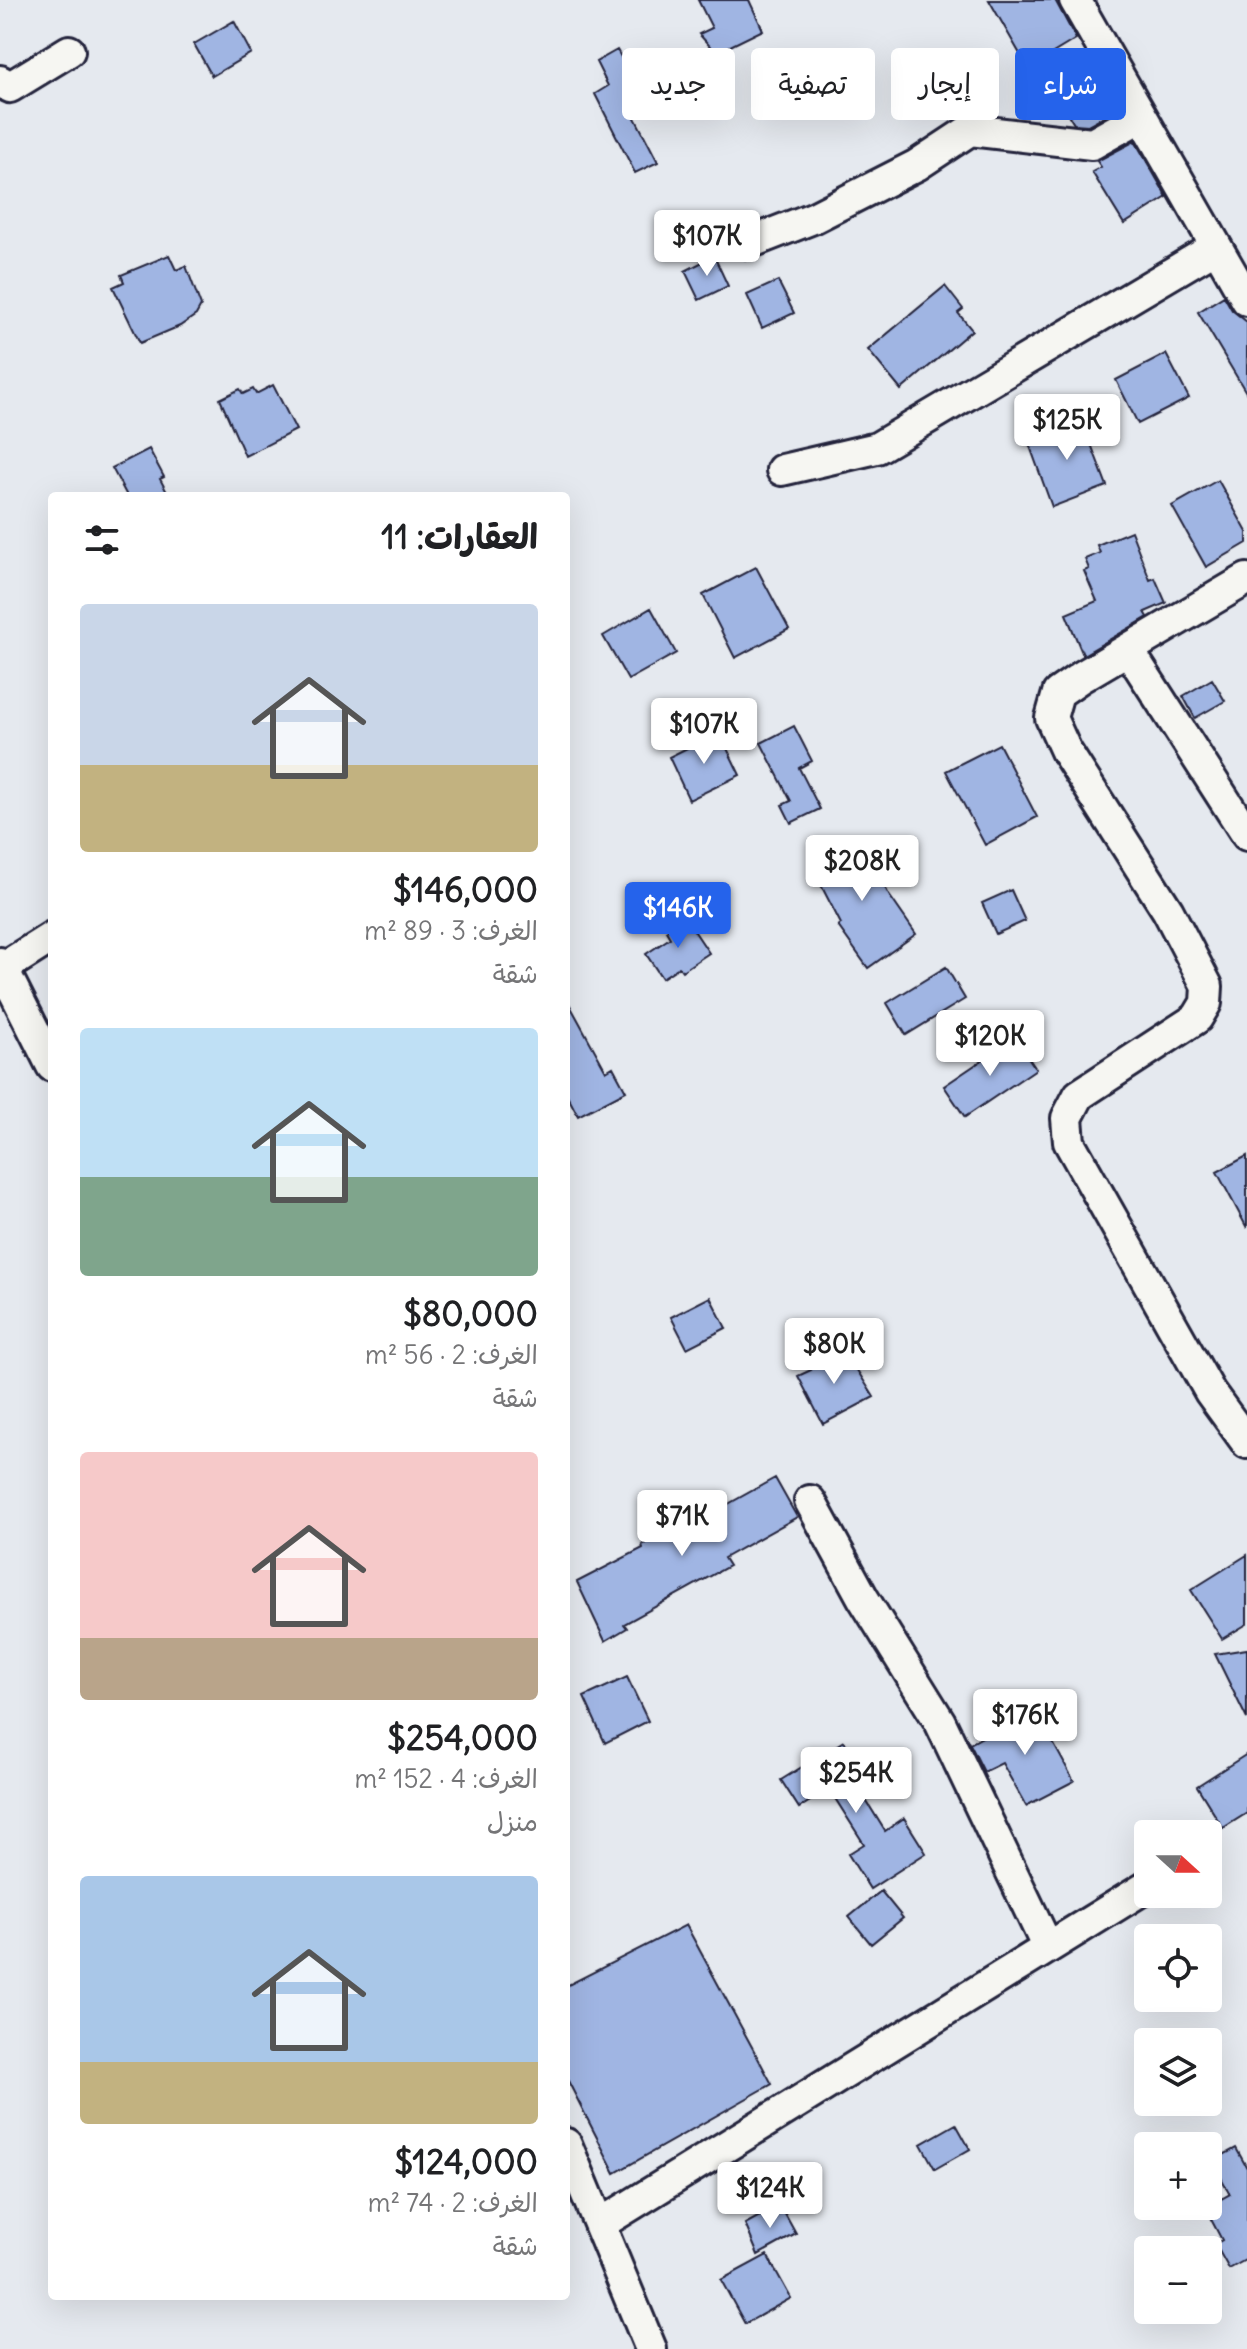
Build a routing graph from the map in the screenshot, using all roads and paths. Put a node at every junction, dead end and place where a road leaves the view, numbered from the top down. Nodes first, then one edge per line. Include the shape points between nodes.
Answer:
1 (1075, 0) edge
2 (69, 51) dead end
3 (0, 81) edge
4 (1140, 117) junction
5 (749, 243) dead end
6 (1216, 247) junction
7 (1247, 300) edge
8 (782, 470) dead end
9 (1247, 579) edge
10 (1129, 651) junction
11 (1247, 835) edge
12 (48, 939) edge
13 (2, 965) edge
14 (48, 1058) edge
15 (1247, 1443) edge
16 (810, 1501) dead end
17 (1134, 1894) edge
18 (1047, 1946) junction
19 (570, 2153) edge
20 (602, 2223) junction
21 (651, 2349) edge

1 - 4 street
2 - 3 street via 10,87
4 - 5 street via 1092,144 970,130 917,165 813,218
4 - 6 street
6 - 7 street
6 - 8 street via 877,448
9 - 10 street
10 - 11 street
10 - 15 street via 1058,693 1051,718 1066,751 1168,911 1207,986 1206,1003 1197,1018 1079,1095 1067,1118 1069,1142 1210,1392
12 - 13 street
13 - 14 street
16 - 18 street via 940,1722
17 - 18 street
18 - 20 street
19 - 20 street
20 - 21 street

